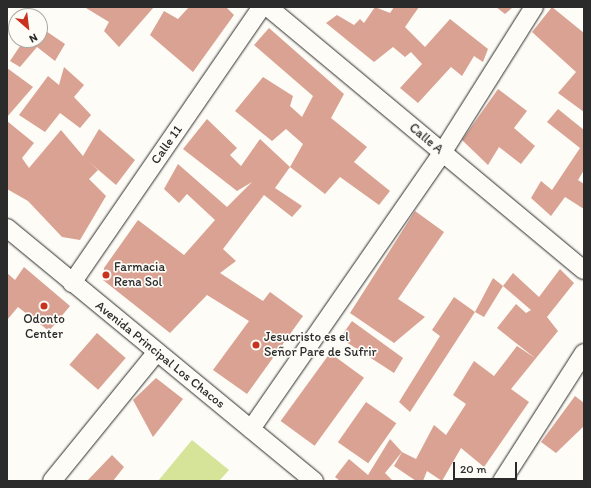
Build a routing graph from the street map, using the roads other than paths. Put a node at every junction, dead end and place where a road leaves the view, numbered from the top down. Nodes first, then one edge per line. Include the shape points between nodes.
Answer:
1 (262, 7) edge
2 (268, 7) edge
3 (534, 7) edge
4 (442, 153) junction
5 (7, 228) edge
6 (584, 270) edge
7 (72, 283) junction
8 (157, 352) junction
9 (584, 353) edge
10 (251, 429) junction
11 (52, 481) edge
12 (314, 481) edge
13 (502, 481) edge

1 - 7 street, Calle 11
2 - 4 street, Calle A
3 - 4 street
4 - 6 street, Calle A
4 - 10 street
5 - 7 street, Avenida Principal Los Chacos
7 - 8 street, Avenida Principal Los Chacos
8 - 10 street, Avenida Principal Los Chacos
8 - 11 street
9 - 13 street
10 - 12 street, Avenida Principal Los Chacos

